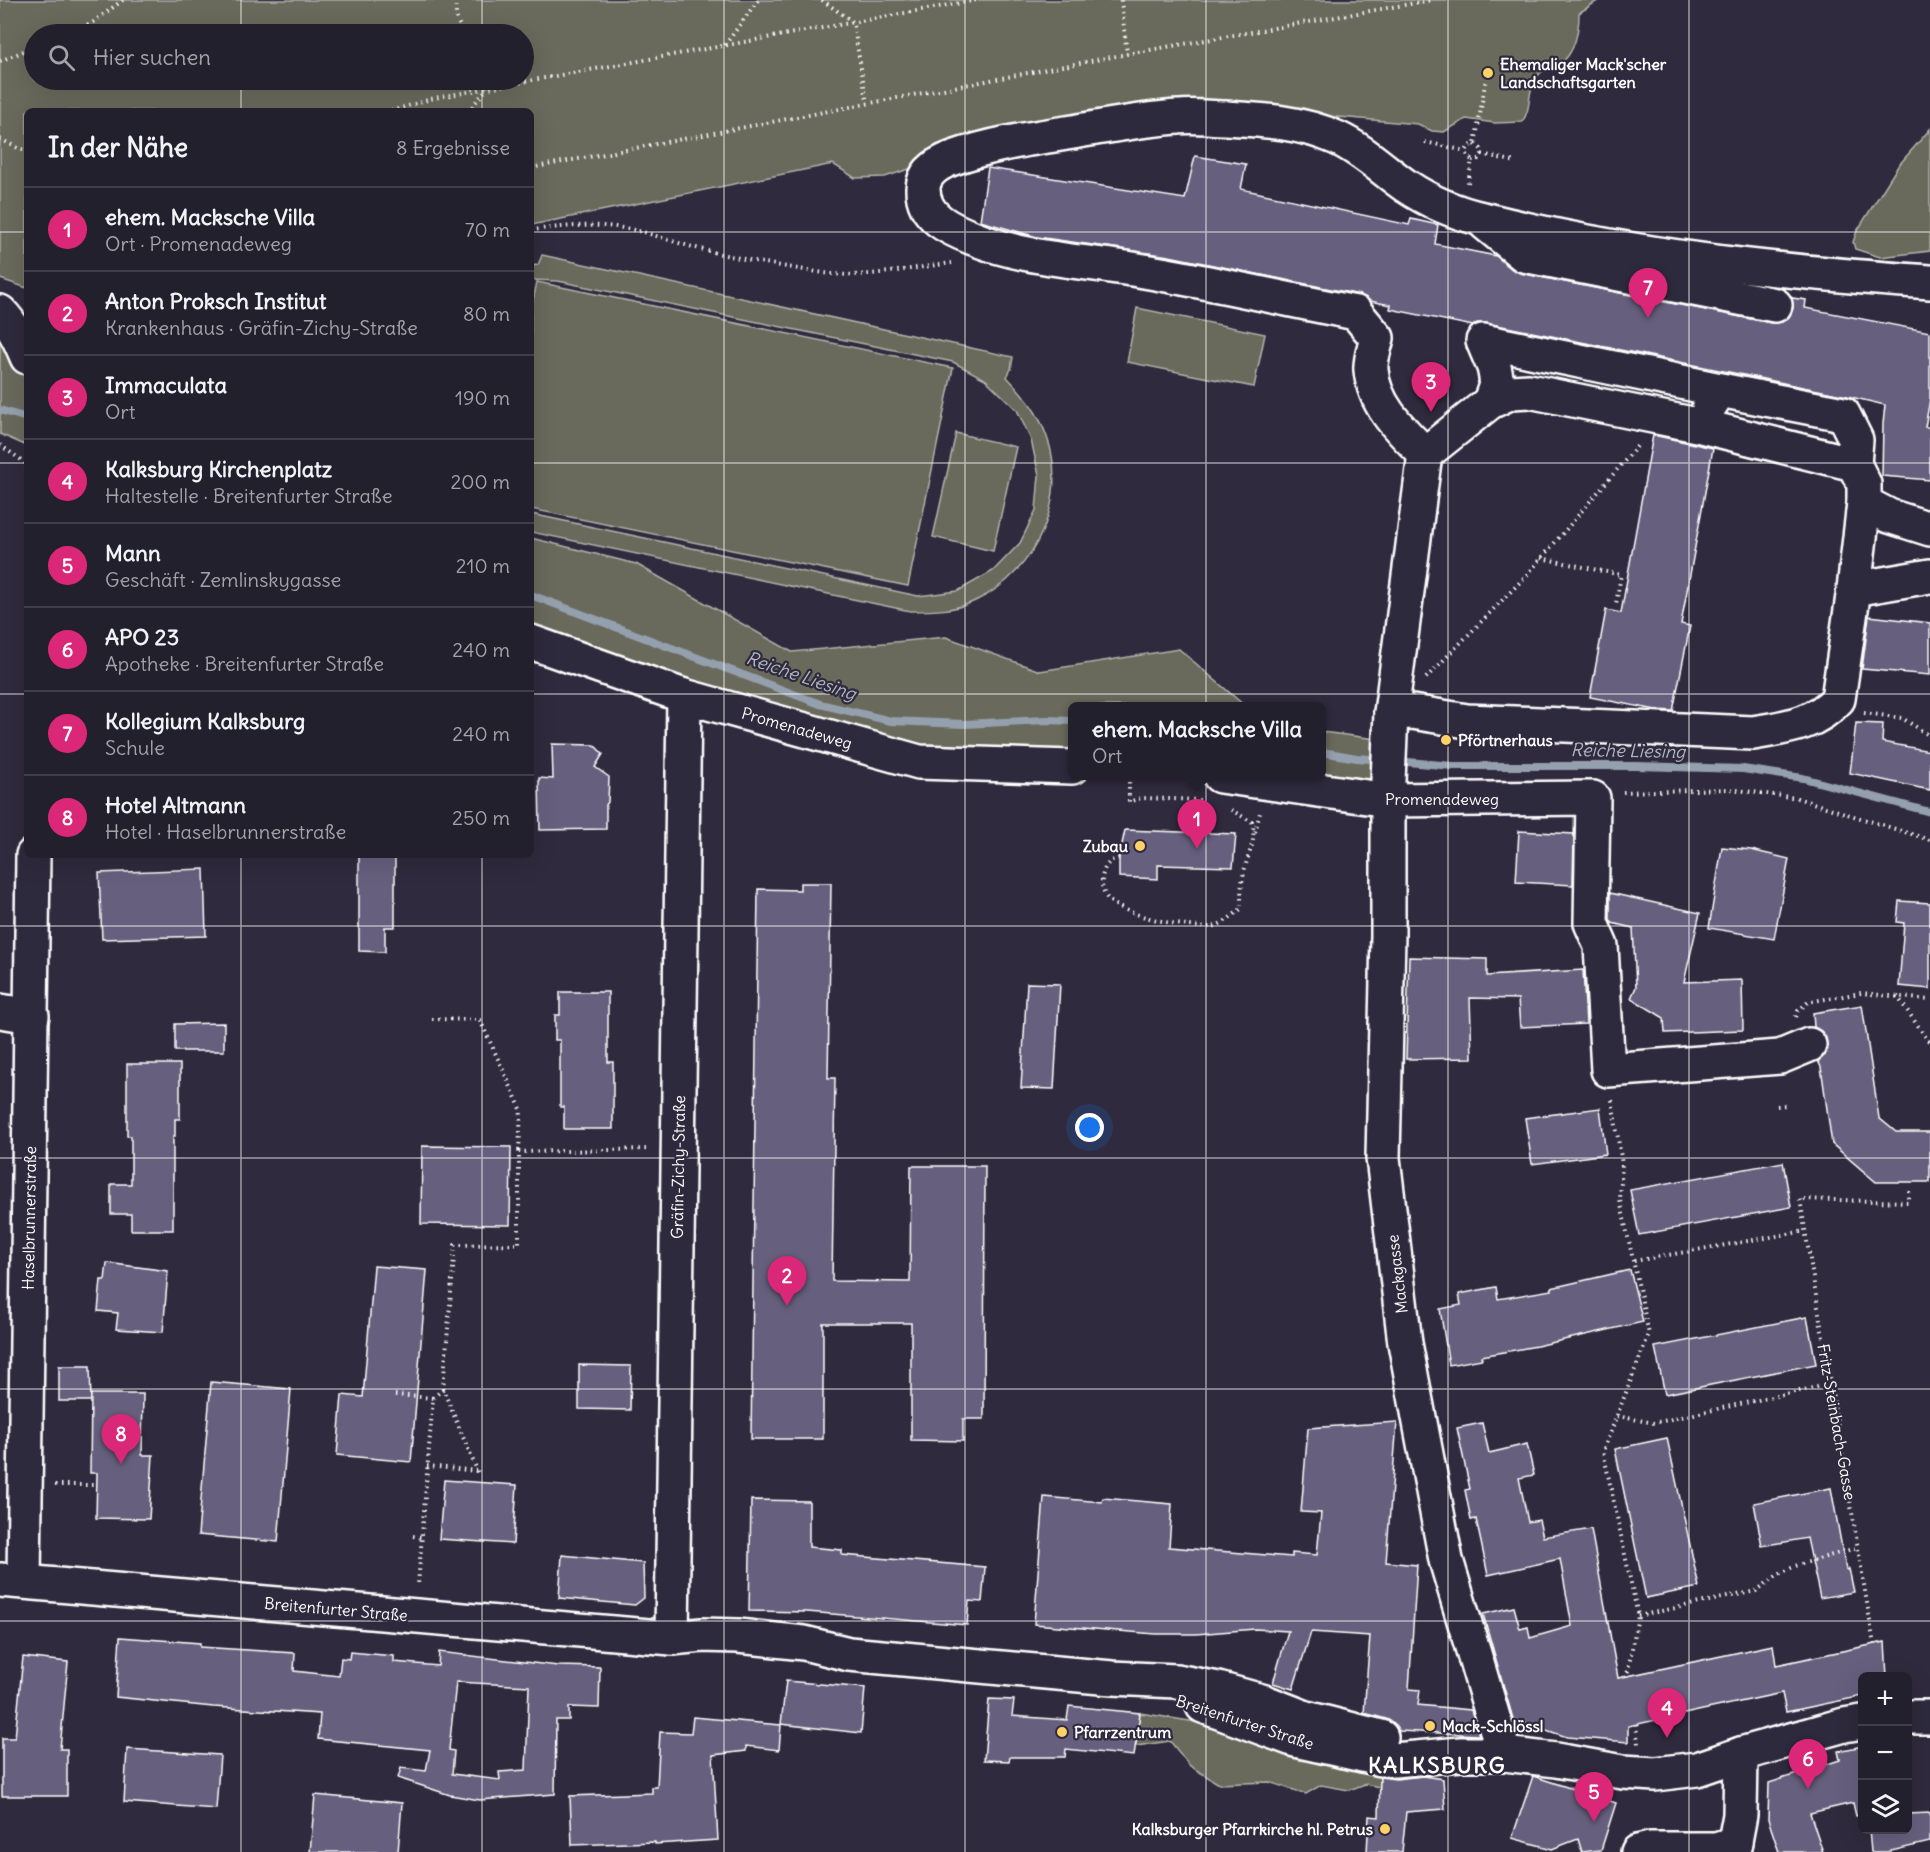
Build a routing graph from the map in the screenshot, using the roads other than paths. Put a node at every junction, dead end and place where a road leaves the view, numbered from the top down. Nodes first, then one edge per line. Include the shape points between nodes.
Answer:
1 (1479, 219) junction
2 (1930, 282) edge
3 (1775, 305) dead end
4 (3, 315) edge
5 (24, 350) edge
6 (1720, 390) junction
7 (1490, 402) junction
8 (1697, 425) junction
9 (1425, 454) junction
10 (1854, 464) junction
11 (1864, 503) junction
12 (1930, 529) edge
13 (1930, 576) edge
14 (1854, 589) junction
15 (534, 643) edge
16 (684, 696) junction
17 (1398, 722) junction
18 (1068, 766) edge
19 (1213, 788) edge
20 (1388, 791) junction
21 (33, 858) edge
22 (0, 1011) edge
23 (32, 1016) junction
24 (1795, 1051) road end
25 (12, 1581) edge
26 (672, 1638) junction
27 (1912, 1717) edge
28 (1930, 1717) edge
29 (1858, 1723) edge
30 (1504, 1754) junction
31 (1741, 1754) junction
32 (1734, 1847) edge
33 (1638, 1852) edge

1 - 2 street via 1646,252 1788,271
1 - 3 street via 1524,255
1 - 9 street via 1407,187 1341,140 1308,127 1253,120 1183,116 1044,136 956,157 941,163 924,180 924,201 929,212 974,239 1021,253 1141,271 1356,313 1377,338 1371,369 1380,403 1398,428
4 - 5 street
6 - 7 street via 1483,341 1497,382
6 - 8 street
6 - 10 street via 1843,414 1856,440
7 - 8 street via 1511,392 1529,391
7 - 9 street
8 - 10 street
9 - 17 street, Mackgasse
10 - 11 street via 1864,484
11 - 12 street
11 - 14 street
13 - 14 street
14 - 17 street via 1838,699 1826,712 1809,721 1753,733 1467,721
15 - 16 street, Promenadeweg
16 - 18 street, Promenadeweg via 919,762
16 - 26 street, Gräfin-Zichy-Straße
17 - 20 street, Mackgasse
19 - 20 street, Promenadeweg
20 - 24 street, Promenadeweg via 1593,798 1591,923 1601,946 1608,1070
20 - 30 street, Mackgasse via 1383,1158 1405,1343 1446,1560
21 - 23 street, Haselbrunnerstraße
22 - 23 street
23 - 25 street, Haselbrunnerstraße via 25,1485
25 - 26 street, Breitenfurter Straße
26 - 30 street, Breitenfurter Straße via 738,1636 804,1643 849,1654 1112,1678 1295,1740
27 - 28 street
29 - 31 street, Breitenfurter Straße
30 - 31 street, Breitenfurter Straße via 1655,1774 1697,1769
31 - 32 street via 1740,1815
32 - 33 street

